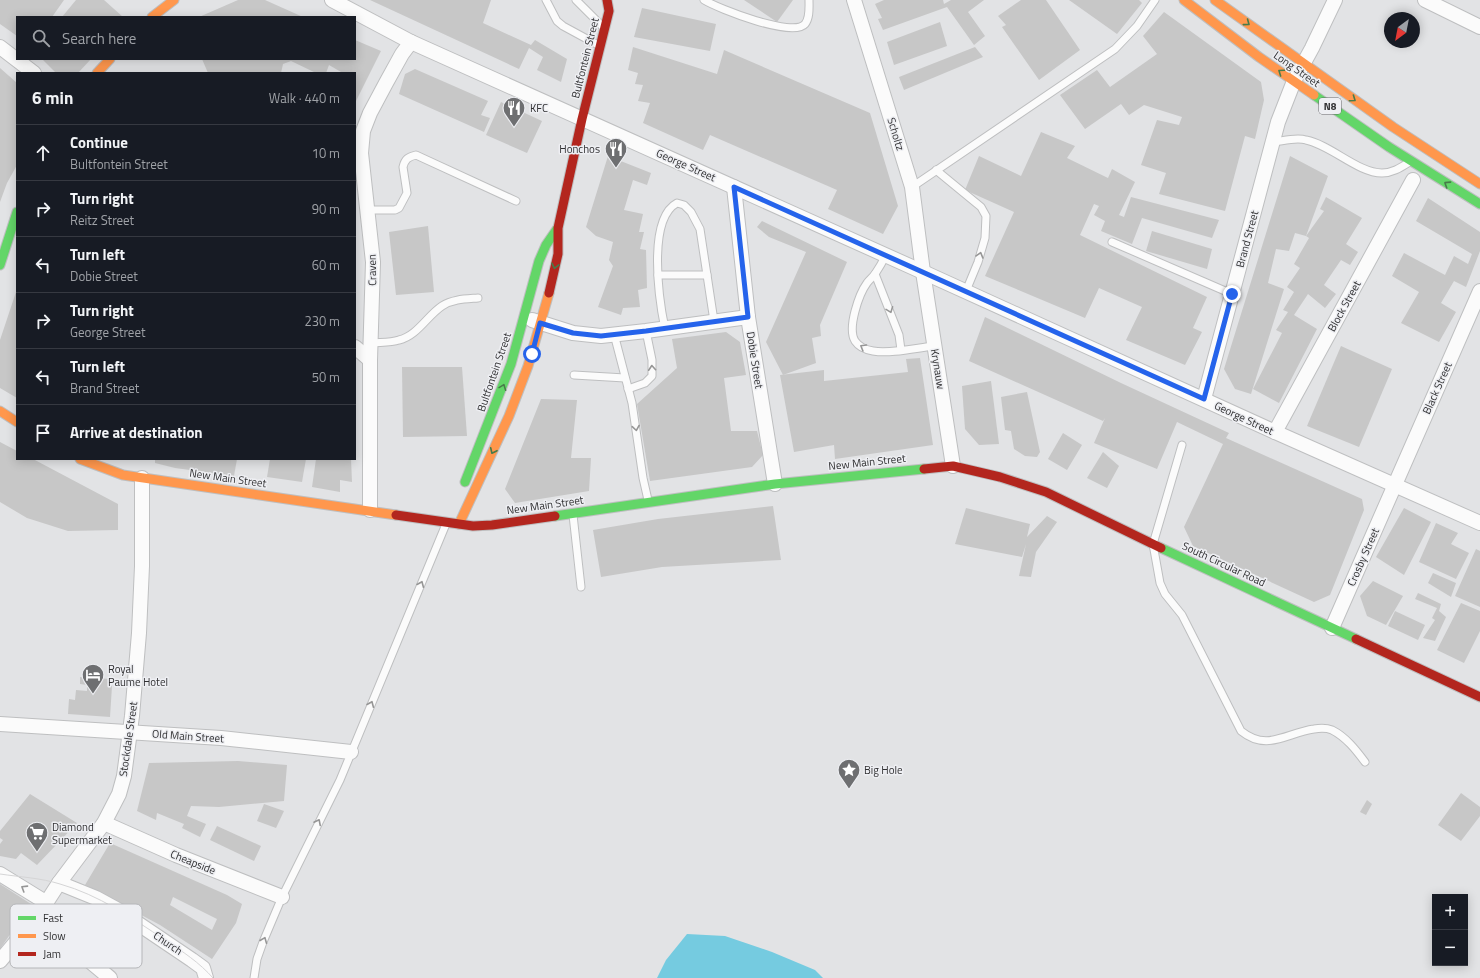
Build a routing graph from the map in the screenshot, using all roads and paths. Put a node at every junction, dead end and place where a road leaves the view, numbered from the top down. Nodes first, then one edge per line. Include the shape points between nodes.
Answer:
1 (174, 0) edge
2 (332, 0) edge
3 (546, 0) edge
4 (576, 0) edge
5 (608, 0) edge
6 (618, 0) edge
7 (704, 0) edge
8 (809, 0) edge
9 (854, 0) edge
10 (1154, 0) edge
11 (1184, 0) edge
12 (1215, 0) edge
13 (1334, 0) edge
14 (1424, 0) edge
15 (609, 11) junction
16 (153, 16) edge
17 (1480, 27) edge
18 (605, 28) junction
19 (411, 42) junction
20 (600, 46) junction
21 (0, 47) edge
22 (16, 59) edge
23 (17, 60) edge
24 (109, 60) edge
25 (1303, 64) junction
26 (33, 72) edge
27 (98, 72) edge
28 (1294, 81) junction
29 (582, 119) junction
30 (1273, 142) junction
31 (1411, 161) junction
32 (936, 170) junction
33 (1413, 180) dead end
34 (1480, 184) edge
35 (734, 187) junction
36 (912, 187) junction
37 (516, 201) dead end
38 (1480, 204) edge
39 (368, 210) junction
40 (16, 215) edge
41 (558, 228) junction
42 (1112, 242) dead end
43 (886, 255) junction
44 (0, 265) edge
45 (923, 272) junction
46 (876, 274) junction
47 (658, 275) junction
48 (707, 275) junction
49 (966, 291) junction
50 (1480, 291) edge
51 (1232, 294) junction
52 (478, 298) dead end
53 (524, 317) junction
54 (748, 317) junction
55 (714, 322) junction
56 (540, 323) junction
57 (665, 329) junction
58 (646, 331) junction
59 (614, 334) junction
60 (371, 343) junction
61 (934, 346) junction
62 (356, 349) edge
63 (901, 350) junction
64 (370, 360) junction
65 (574, 375) dead end
66 (625, 378) junction
67 (628, 389) junction
68 (1204, 399) junction
69 (0, 410) edge
70 (16, 421) edge
71 (1274, 432) junction
72 (1182, 445) dead end
73 (82, 460) edge
74 (953, 466) junction
75 (142, 478) junction
76 (775, 484) junction
77 (1394, 485) junction
78 (460, 492) dead end
79 (648, 502) junction
80 (370, 510) junction
81 (573, 513) junction
82 (448, 519) junction
83 (1480, 523) edge
84 (459, 524) junction
85 (1153, 544) junction
86 (581, 587) dead end
87 (1332, 628) junction
88 (1480, 697) edge
89 (0, 724) edge
90 (130, 732) junction
91 (351, 752) junction
92 (1365, 762) dead end
93 (104, 824) junction
94 (0, 874) edge
95 (59, 883) junction
96 (282, 897) junction
97 (47, 903) joint
98 (107, 904) edge
99 (142, 926) edge
100 (10, 949) edge
101 (0, 961) edge
102 (98, 968) edge
103 (110, 978) edge
104 (206, 978) edge
105 (254, 978) edge

1 - 16 main road
2 - 19 street, George Street
3 - 20 lane via 557,21
4 - 18 lane
5 - 15 main road, Bultfontein Street
6 - 15 main road, Bultfontein Street
7 - 8 lane via 743,16 785,28 798,28 805,24
9 - 36 street, Scholtz
10 - 32 lane via 1137,26 1115,49
28 -> 11 main road, Long Street / N8
12 -> 25 main road, Long Street / N8
13 - 25 street, Brand Street
14 - 17 street
15 - 18 main road, Bultfontein Street
18 - 20 main road, Bultfontein Street
19 - 29 street, George Street
19 - 39 street, Craven via 389,77 363,131 361,153
20 - 29 main road, Bultfontein Street
21 - 22 street
23 - 26 street
24 - 27 main road
25 - 28 street, Brand Street
25 -> 34 main road, Long Street / N8
28 - 30 street, Brand Street
28 - 31 main road, Long Street / N8
29 - 35 street, George Street
29 - 41 main road, Bultfontein Street
30 - 31 lane via 1306,139 1364,168 1381,173 1391,172
30 - 51 street, Brand Street
38 -> 31 main road, Long Street / N8
32 - 36 lane
49 -> 32 lane via 985,238 986,216 981,207
33 - 71 street, Block Street
35 - 43 street, George Street
35 - 54 street, Dobie Street
36 - 45 street, Scholtz
37 - 39 lane via 416,155 409,157 404,163 407,193 399,208
39 - 60 street, Craven via 373,262
40 - 44 main road
41 - 53 main road, Bultfontein Street via 546,245
41 -> 56 main road, Bultfontein Street via 558,254
42 - 51 lane
43 - 45 street, George Street
43 - 46 lane
45 - 49 street, George Street
45 - 61 street, Krynauw
46 -> 63 lane
63 -> 46 lane via 874,352 864,349 855,341 852,333 860,297 867,283
47 - 48 lane
47 - 48 lane via 660,229 671,206 677,203 684,205 691,212 700,229
47 - 57 lane
48 - 55 lane
49 - 68 street, George Street
50 - 77 street, Black Street
51 - 68 street, Brand Street
52 - 60 lane via 442,306 411,334 399,340
53 - 56 street
78 -> 53 main road, Bultfontein Street via 511,364
54 - 55 street
54 - 76 street, Dobie Street
55 - 57 street
56 - 59 street via 573,333 601,336
56 -> 84 main road, Bultfontein Street via 528,366 509,416
57 - 58 street
58 - 59 street
67 -> 58 lane via 645,383 652,376 652,360
59 - 66 lane
60 - 64 street, Craven
61 - 63 lane
61 - 74 street, Krynauw
62 - 64 street
64 - 80 street, Craven
65 - 66 lane
66 - 67 lane
67 -> 79 lane
68 - 71 street, George Street
69 - 70 main road
71 - 77 street, George Street
72 - 85 lane
73 - 75 main road, New Main Street via 123,475
74 - 76 main road, New Main Street
74 - 85 main road, South Circular Road via 1000,477 1046,492
75 - 80 main road, New Main Street
75 - 90 street, Stockdale Street via 142,566
76 - 79 main road, New Main Street
77 - 83 street, George Street
77 - 87 street, Crosby Street
79 - 81 main road, New Main Street
80 - 82 main road, New Main Street
81 - 84 main road, New Main Street via 473,526
81 - 86 lane
82 - 84 main road, New Main Street
91 -> 82 lane
85 - 87 main road, South Circular Road
85 - 92 lane via 1160,583 1165,594 1182,615 1242,730 1250,738 1271,741 1322,728 1331,730 1349,742
87 - 88 main road, South Circular Road
89 - 90 street, Old Main Street
90 - 91 street, Old Main Street
90 - 93 street, Stockdale Street via 119,794
96 -> 91 lane via 340,780
93 - 95 street, Stockdale Street
93 - 96 street, Cheapside
97 -> 94 street
95 - 97 street, Stockdale Street
95 - 98 street, Church
105 -> 96 lane via 257,959
99 - 104 street, Church via 203,968
100 - 101 street, Stockdale Street
102 - 103 street

